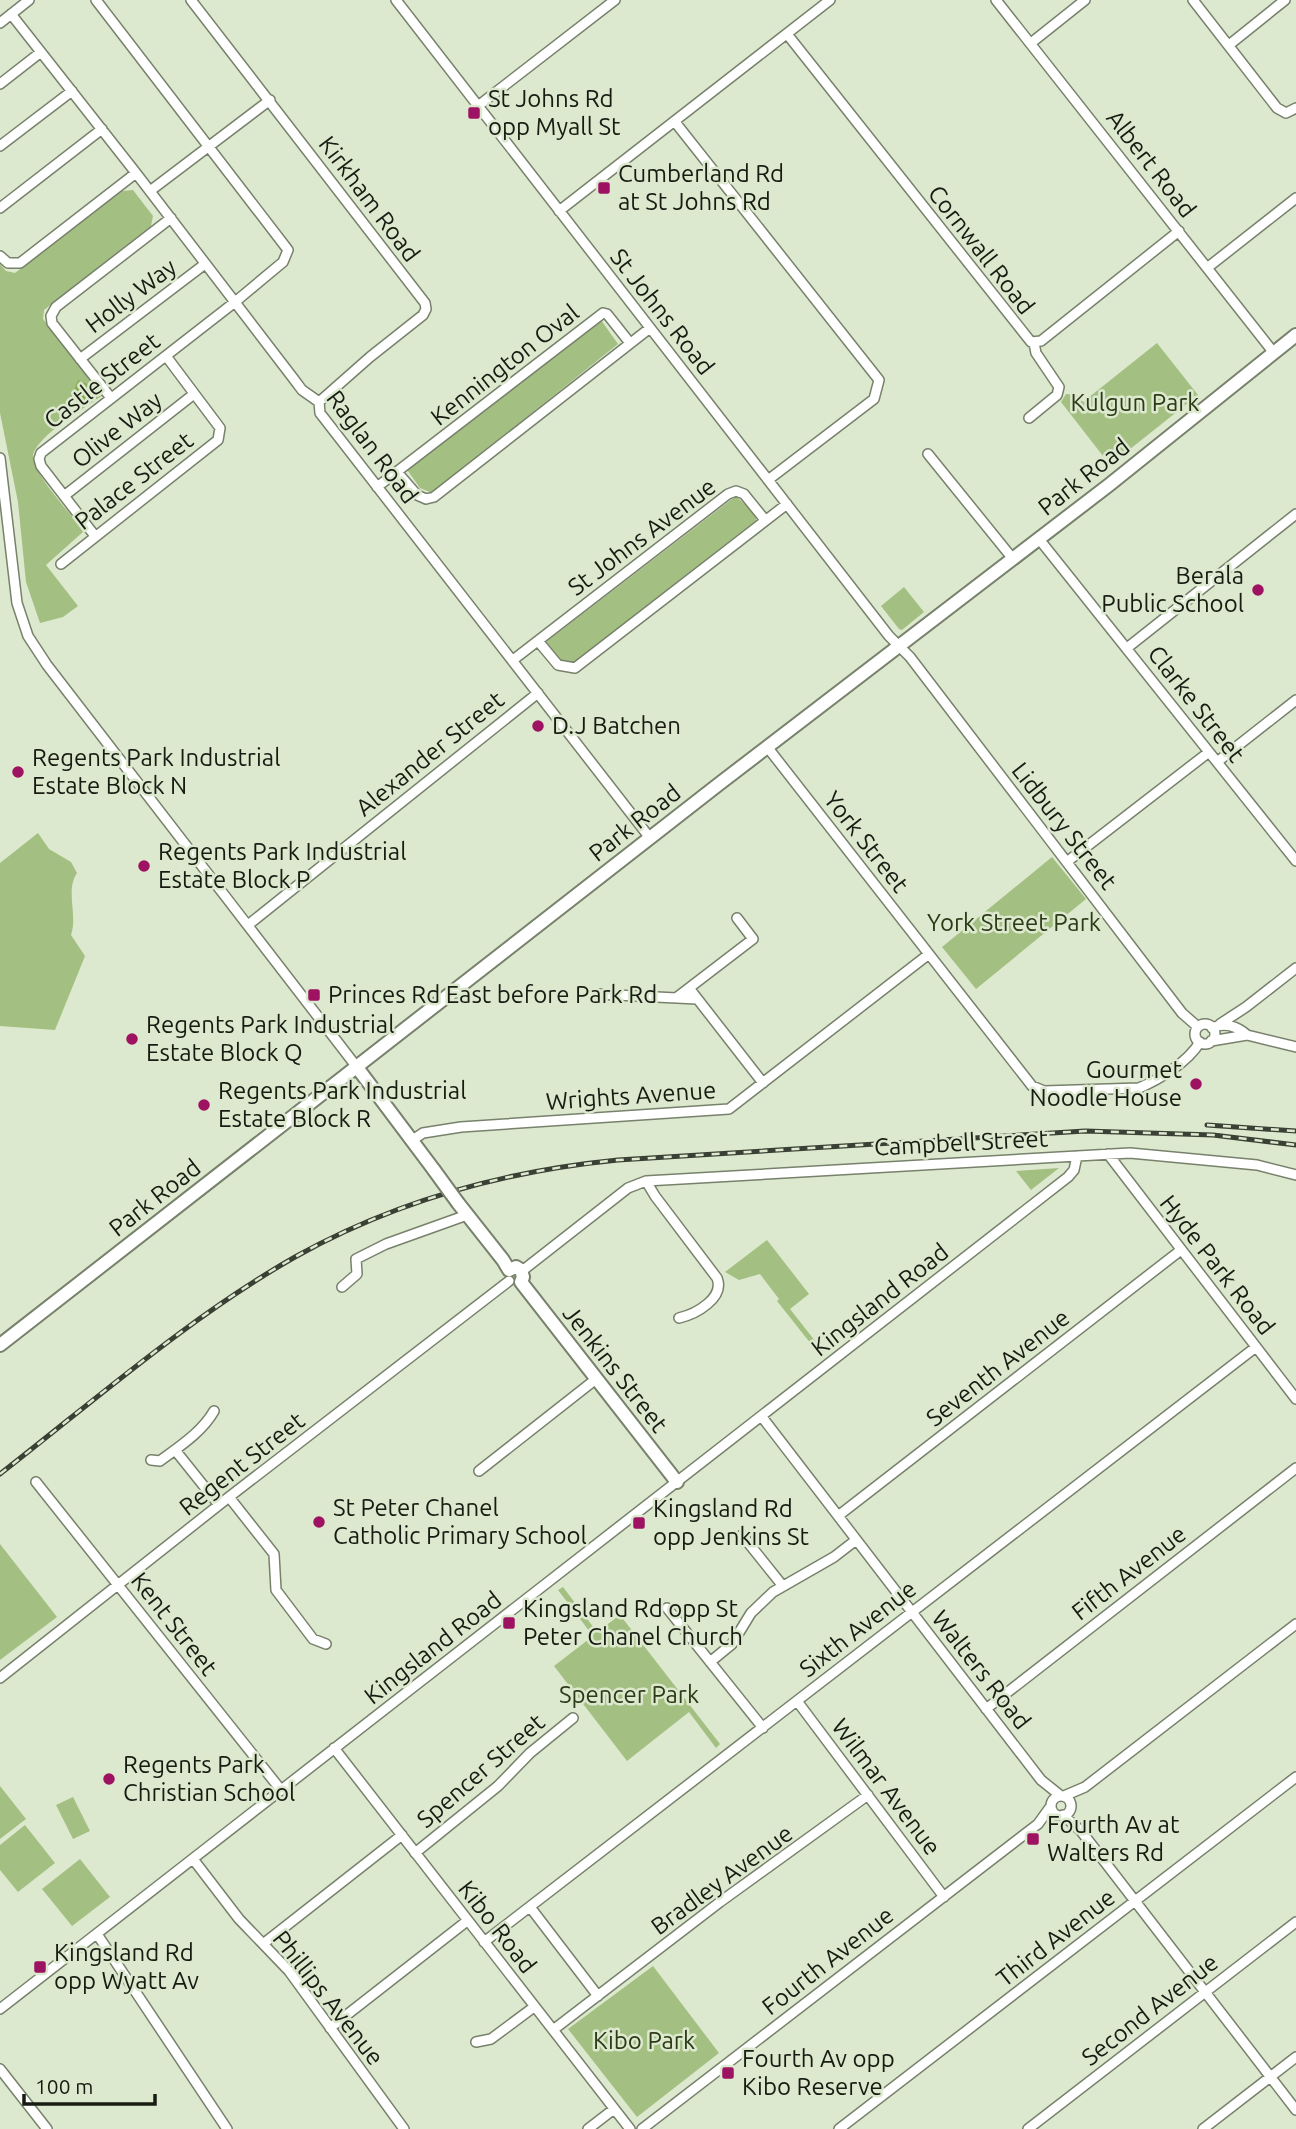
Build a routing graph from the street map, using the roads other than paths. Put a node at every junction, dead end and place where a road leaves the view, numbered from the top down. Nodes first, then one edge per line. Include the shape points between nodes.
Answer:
1 (29, 0) edge
2 (96, 0) edge
3 (191, 0) edge
4 (615, 0) edge
5 (830, 0) edge
6 (996, 0) edge
7 (1085, 0) edge
8 (1193, 0) edge
9 (1285, 0) edge
10 (399, 1) edge
11 (11, 14) junction
12 (0, 23) edge
13 (787, 34) junction
14 (1031, 43) junction
15 (1229, 45) junction
16 (41, 52) junction
17 (0, 84) edge
18 (72, 91) junction
19 (270, 100) junction
20 (478, 107) junction
21 (1296, 108) edge
22 (675, 122) junction
23 (102, 129) junction
24 (0, 146) edge
25 (208, 146) junction
26 (136, 173) junction
27 (150, 191) junction
28 (1296, 198) edge
29 (0, 208) edge
30 (559, 211) junction
31 (171, 218) junction
32 (1179, 231) junction
33 (0, 256) edge
34 (205, 264) junction
35 (1207, 268) junction
36 (234, 302) junction
37 (650, 328) junction
38 (1296, 335) edge
39 (630, 343) junction
40 (1034, 343) junction
41 (1273, 352) junction
42 (166, 356) junction
43 (80, 359) junction
44 (194, 394) junction
45 (111, 398) junction
46 (319, 402) junction
47 (1029, 418) dead end
48 (928, 454) dead end
49 (0, 458) edge
50 (397, 472) junction
51 (768, 480) junction
52 (376, 487) junction
53 (64, 496) junction
54 (787, 504) junction
55 (1296, 514) edge
56 (765, 520) junction
57 (95, 536) junction
58 (1039, 539) junction
59 (1013, 559) junction
60 (61, 564) dead end
61 (538, 640) junction
62 (900, 647) junction
63 (1127, 648) junction
64 (513, 660) junction
65 (538, 693) junction
66 (1296, 700) edge
67 (768, 748) junction
68 (1209, 752) junction
69 (1217, 762) junction
70 (650, 838) junction
71 (1296, 861) edge
72 (1068, 862) junction
73 (737, 918) dead end
74 (248, 925) junction
75 (929, 954) junction
76 (1296, 968) edge
77 (689, 988) junction
78 (596, 994) dead end
79 (676, 998) junction
80 (697, 999) junction
81 (1246, 1007) junction
82 (1216, 1026) junction
83 (1198, 1027) junction
84 (1244, 1032) junction
85 (1211, 1041) junction
86 (1200, 1042) junction
87 (1296, 1047) edge
88 (356, 1066) junction
89 (763, 1083) junction
90 (411, 1141) junction
91 (1108, 1154) junction
92 (1077, 1156) junction
93 (1296, 1175) edge
94 (646, 1181) junction
95 (628, 1188) joint
96 (467, 1215) junction
97 (1181, 1250) junction
98 (515, 1276) junction
99 (342, 1287) dead end
100 (680, 1318) dead end
101 (0, 1345) edge
102 (1256, 1347) junction
103 (596, 1379) junction
104 (1296, 1399) edge
105 (214, 1411) dead end
106 (762, 1417) junction
107 (175, 1450) junction
108 (151, 1460) dead end
109 (1296, 1468) edge
110 (479, 1471) dead end
111 (36, 1482) dead end
112 (677, 1482) junction
113 (229, 1497) junction
114 (219, 1505) junction
115 (838, 1516) junction
116 (742, 1535) dead end
117 (856, 1540) junction
118 (782, 1585) junction
119 (118, 1586) junction
120 (667, 1608) dead end
121 (912, 1612) junction
122 (1296, 1624) edge
123 (326, 1644) dead end
124 (710, 1662) junction
125 (0, 1678) edge
126 (797, 1701) junction
127 (986, 1709) junction
128 (573, 1718) dead end
129 (763, 1728) junction
130 (334, 1748) junction
131 (1296, 1777) edge
132 (1041, 1780) junction
133 (1086, 1787) junction
134 (281, 1790) junction
135 (868, 1795) junction
136 (1062, 1796) junction
137 (1051, 1805) junction
138 (1071, 1807) junction
139 (1061, 1815) junction
140 (1038, 1824) junction
141 (1081, 1831) junction
142 (402, 1835) junction
143 (415, 1853) junction
144 (192, 1859) junction
145 (944, 1896) junction
146 (1135, 1901) junction
147 (530, 1907) junction
148 (467, 1921) junction
149 (1296, 1922) edge
150 (97, 1934) junction
151 (484, 1942) junction
152 (263, 1944) junction
153 (1205, 1993) junction
154 (598, 1996) junction
155 (534, 2007) junction
156 (0, 2009) edge
157 (330, 2028) junction
158 (553, 2030) junction
159 (476, 2042) dead end
160 (1296, 2057) edge
161 (0, 2069) edge
162 (1270, 2077) junction
163 (614, 2109) junction
164 (1296, 2110) edge
165 (47, 2129) edge
166 (227, 2129) edge
167 (404, 2129) edge
168 (588, 2129) edge
169 (630, 2129) edge
170 (642, 2129) edge
171 (839, 2129) edge
172 (1028, 2129) edge
173 (1203, 2129) edge

1 - 11 street
2 - 25 street
3 - 19 street, Kirkham Road
4 - 20 street
5 - 13 street
6 - 14 street, Albert Road
7 - 14 street
8 - 15 street
9 - 15 street
10 - 20 street, St Johns Road
11 - 12 street
11 - 16 street, Raglan Road
13 - 22 street
13 - 40 street, Cornwall Road
14 - 32 street, Albert Road
15 - 21 street via 1277,108 1286,113
16 - 17 street
16 - 18 street, Raglan Road
18 - 23 street, Raglan Road
18 - 24 street
19 - 25 street
19 - 46 street, Kirkham Road via 426,309
20 - 30 street, St Johns Road
22 - 30 street
22 - 51 street via 879,380 874,399
23 - 26 street, Raglan Road
23 - 29 street
25 - 27 street
25 - 36 street, Castle Street via 288,250 284,262
26 - 27 street, Raglan Road
26 - 33 street via 20,263 8,263
27 - 31 street, Raglan Road
28 - 35 street
30 - 37 street, St Johns Road
31 - 34 street, Raglan Road
31 - 43 street via 56,307 52,323
32 - 35 street, Albert Road
32 - 40 street, Cornwall Road
34 - 36 street, Raglan Road
34 - 43 street, Holly Way
35 - 41 street, Albert Road
36 - 42 street, Castle Street
36 - 46 street, Raglan Road via 302,390
37 - 39 street
37 - 51 street, St Johns Road
38 - 41 main road, Park Road
39 - 50 street via 434,497 417,495
39 - 50 street, Kennington Oval via 603,313
40 - 47 street via 1059,387 1057,395
41 - 58 main road, Park Road
42 - 44 street, Palace Street
42 - 45 street, Castle Street
43 - 45 street
44 - 53 street, Olive Way
44 - 57 street, Palace Street via 220,428 218,440
45 - 53 street, Castle Street via 41,453 41,466
46 - 52 street, Raglan Road via 320,413
48 - 59 street
49 - 74 street via 16,592 28,636
50 - 52 street, Kennington Oval
51 - 54 street, St Johns Road
52 - 64 street, Raglan Road
53 - 57 street, Castle Street
54 - 56 street
54 - 62 street, St Johns Road
55 - 63 street
56 - 61 street via 575,668 558,665
56 - 61 street, St Johns Avenue via 744,494 728,494
57 - 60 street, Palace Street
58 - 59 main road, Park Road
58 - 63 street, Clarke Street
59 - 62 main road, Park Road
61 - 64 street, St Johns Avenue
62 - 67 main road, Park Road
62 - 72 street, Lidbury Street
63 - 68 street, Clarke Street
64 - 65 street, Raglan Road
65 - 70 street, Raglan Road
65 - 74 street, Alexander Street
66 - 69 street
67 - 70 main road, Park Road
67 - 75 street, York Street
68 - 69 street, Clarke Street
68 - 72 street
69 - 71 street, Clarke Street
70 - 88 main road, Park Road
72 - 83 street, Lidbury Street via 1182,1013
73 - 77 street via 753,939
74 - 88 street
75 - 86 street, York Street via 1038,1090 1139,1088 1182,1061
75 - 89 street, Wrights Avenue
76 - 81 street
77 - 79 street
77 - 80 street
78 - 79 street
79 - 80 street
80 - 89 street
81 - 82 street
81 - 84 street via 1238,1021
82 - 83 street
82 - 84 street
82 - 85 street
83 - 86 street via 1195,1036
84 - 85 street
84 - 87 street
85 - 86 street
88 - 90 main road, Jenkins Street
88 - 101 main road, Park Road
89 - 90 street, Wrights Avenue via 723,1111 461,1127 423,1133
90 - 96 main road, Jenkins Street, bridge
91 - 92 street, Campbell Street
91 - 93 street, Campbell Street via 1257,1165
91 - 97 street, Hyde Park Road
92 - 94 street, Campbell Street
92 - 106 street, Kingsland Road via 1068,1177
94 - 95 street, Campbell Street
94 - 100 street via 719,1284 717,1294 692,1315
95 - 98 street, Regent Street
96 - 98 main road, Jenkins Street
96 - 99 street via 356,1259 356,1274
97 - 102 street, Hyde Park Road
97 - 115 street, Seventh Avenue
98 - 103 main road, Jenkins Street
98 - 113 street, Regent Street
102 - 104 street, Hyde Park Road
102 - 121 street, Sixth Avenue
103 - 110 street
103 - 112 main road, Jenkins Street
105 - 107 street via 207,1423
106 - 112 street, Kingsland Road
106 - 115 street, Walters Road
107 - 108 street via 160,1461
107 - 114 street
109 - 127 street, Fifth Avenue
111 - 119 street, Kent Street
112 - 130 street, Kingsland Road
113 - 114 street, Regent Street
113 - 123 street via 274,1554 276,1590 313,1639
114 - 119 street, Regent Street
115 - 117 street, Walters Road
116 - 118 street
117 - 118 street
117 - 121 street, Walters Road
118 - 124 street via 751,1613 732,1644
119 - 125 street, Regent Street
119 - 134 street, Kent Street
120 - 124 street
121 - 126 street, Sixth Avenue
121 - 127 street, Walters Road
122 - 133 street
124 - 129 street
126 - 129 street, Sixth Avenue
126 - 135 street, Wilmar Avenue
127 - 132 street, Walters Road
128 - 143 street, Spencer Street
129 - 147 street, Sixth Avenue
130 - 134 street, Kingsland Road
130 - 142 street, Kibo Road
131 - 146 street, Third Avenue
132 - 136 street, Walters Road
132 - 137 street, Walters Road
133 - 136 street
133 - 138 street
134 - 144 street, Kingsland Road
135 - 145 street, Wilmar Avenue
135 - 154 street, Bradley Avenue
136 - 137 street
136 - 138 street
137 - 139 street
137 - 140 street, Fourth Avenue
138 - 139 street
138 - 141 street
139 - 140 street, Fourth Avenue
139 - 141 street
140 - 145 street, Fourth Avenue
141 - 146 street
142 - 143 street, Kibo Road
142 - 152 street
143 - 148 street, Kibo Road
144 - 150 street, Kingsland Road
144 - 152 street, Phillips Avenue
145 - 170 street, Fourth Avenue
146 - 153 street
146 - 171 street, Third Avenue
147 - 151 street, Sixth Avenue
147 - 154 street
148 - 151 street, Kibo Road
148 - 157 street
149 - 153 street, Second Avenue
150 - 156 street, Kingsland Road
150 - 166 street
151 - 155 street, Kibo Road
152 - 157 street, Phillips Avenue
153 - 162 street
153 - 172 street, Second Avenue
154 - 158 street, Bradley Avenue
155 - 158 street, Kibo Road
155 - 159 street via 491,2039
157 - 167 street, Phillips Avenue
158 - 163 street, Kibo Road
160 - 162 street
161 - 165 street
162 - 164 street
162 - 173 street
163 - 168 street
163 - 169 street, Kibo Road

